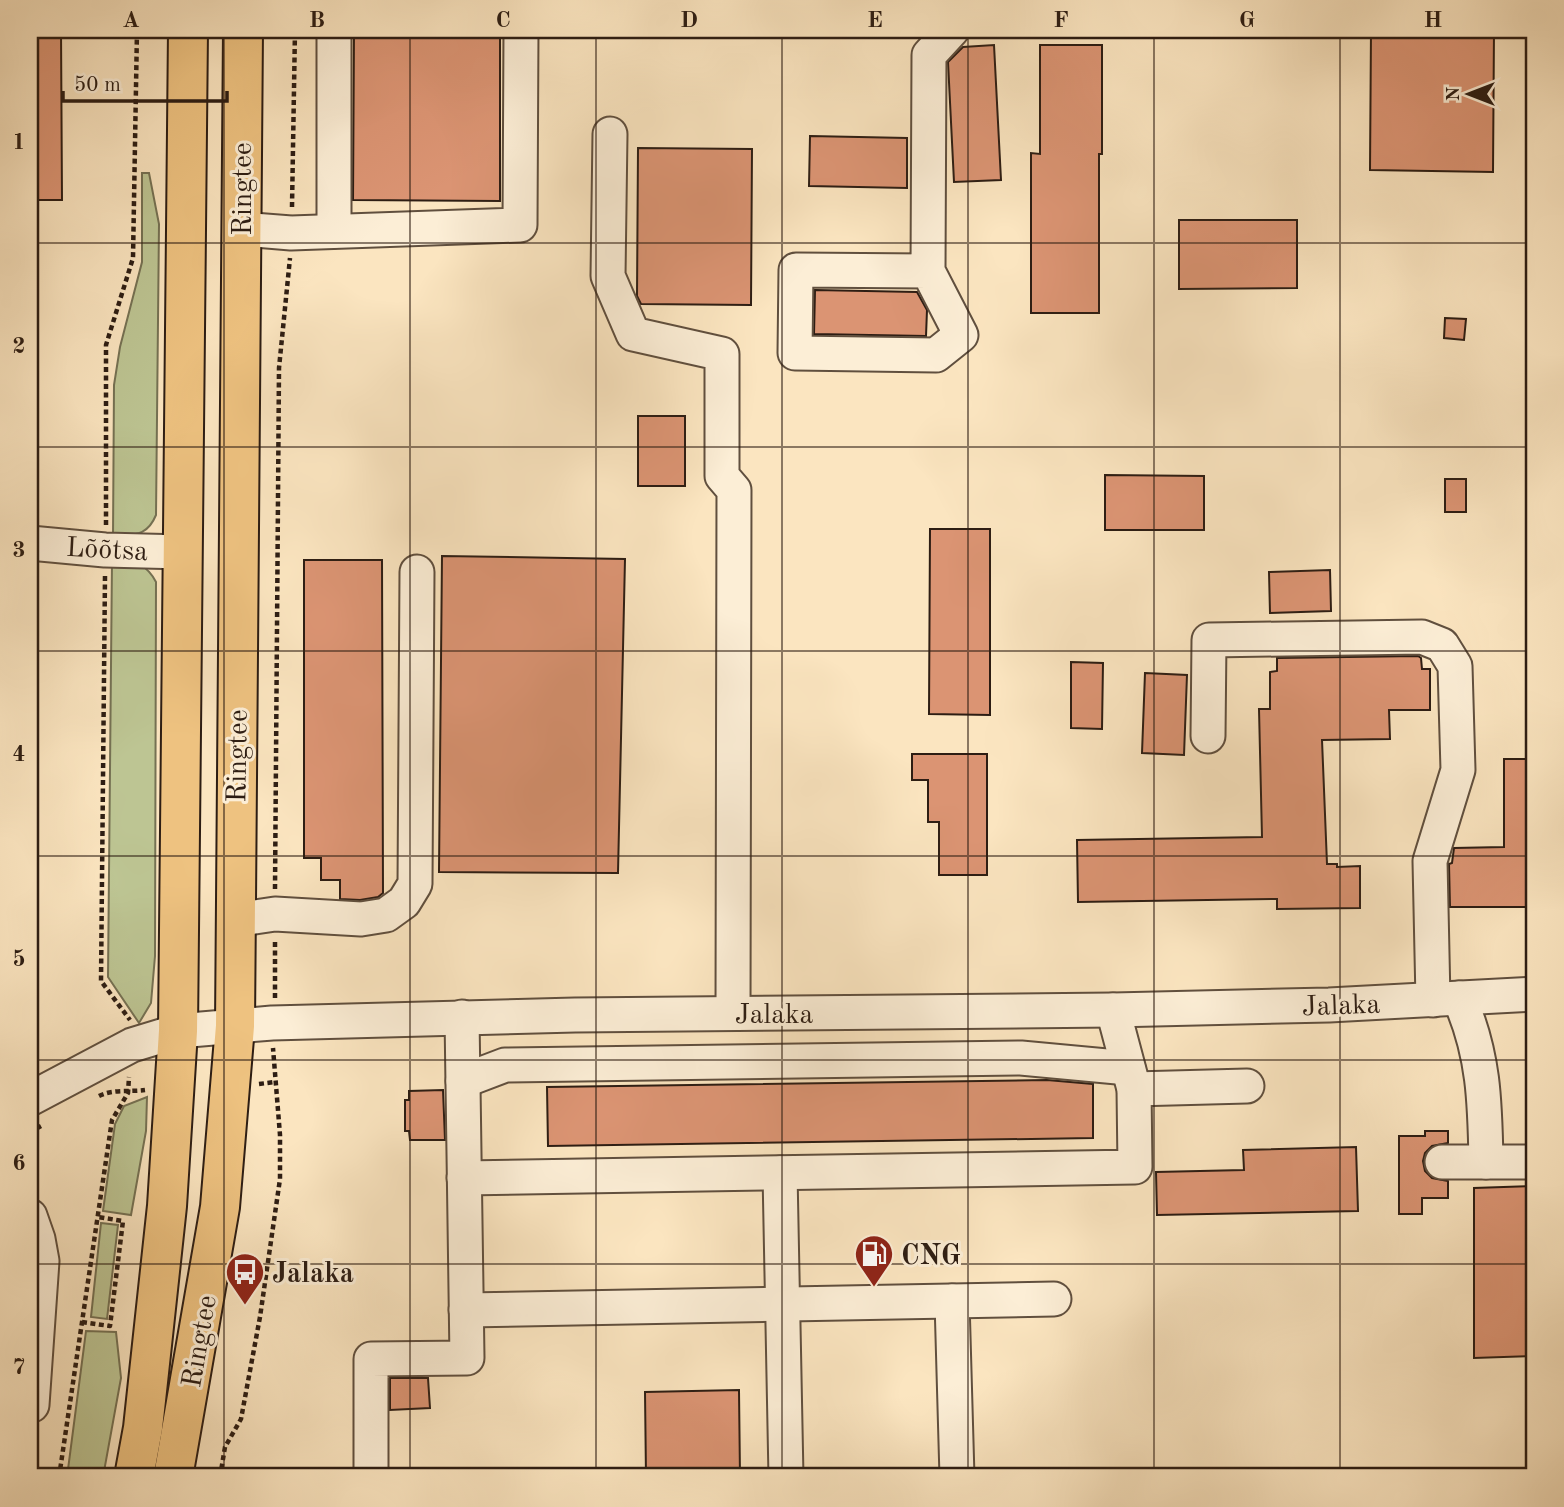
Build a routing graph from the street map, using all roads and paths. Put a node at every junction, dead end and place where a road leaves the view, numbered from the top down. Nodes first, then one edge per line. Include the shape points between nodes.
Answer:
1 (137, 30) edge
2 (188, 30) edge
3 (243, 30) edge
4 (295, 30) edge
5 (334, 30) edge
6 (521, 30) edge
7 (952, 30) edge
8 (610, 134) dead end
9 (241, 229) junction
10 (334, 231) junction
11 (291, 233) junction
12 (928, 271) junction
13 (30, 543) edge
14 (105, 550) junction
15 (184, 552) junction
16 (417, 572) dead end
17 (1208, 736) dead end
18 (275, 914) junction
19 (235, 920) junction
20 (1534, 994) edge
21 (1446, 999) junction
22 (1113, 1010) junction
23 (733, 1013) junction
24 (462, 1017) junction
25 (272, 1023) junction
26 (235, 1026) junction
27 (178, 1031) junction
28 (132, 1045) junction
29 (1131, 1079) junction
30 (463, 1081) junction
31 (275, 1082) junction
32 (254, 1084) dead end
33 (1247, 1086) dead end
34 (148, 1089) dead end
35 (128, 1093) junction
36 (98, 1097) dead end
37 (41, 1109) edge
38 (30, 1132) edge
39 (1442, 1162) dead end
40 (1486, 1162) junction
41 (1526, 1162) dead end
42 (780, 1173) junction
43 (464, 1178) junction
44 (30, 1216) edge
45 (98, 1217) junction
46 (1054, 1299) dead end
47 (952, 1301) junction
48 (783, 1304) junction
49 (466, 1310) junction
50 (82, 1322) junction
51 (32, 1405) dead end
52 (183, 1424) junction
53 (59, 1477) edge
54 (134, 1477) edge
55 (173, 1477) edge
56 (178, 1477) edge
57 (220, 1477) edge
58 (371, 1477) edge
59 (786, 1477) edge
60 (957, 1477) edge

1 - 14 path via 133,258 106,345
2 - 15 main road, Ringtee
3 - 9 main road, Ringtee
4 - 11 path
5 - 10 street
6 - 10 street via 520,225
7 - 12 street via 929,55
8 - 23 street via 608,275 633,334 722,354 722,476 734,490
9 - 11 street
9 - 19 main road, Ringtee
10 - 11 street
11 - 18 path via 279,368
12 - 12 street via 796,270 795,353 936,355 961,335
13 - 14 street, Lõõtsa
14 - 15 street, Lõõtsa
14 - 28 path via 101,981 131,1022
15 - 27 main road, Ringtee
16 - 18 street via 415,884 404,902 386,915 361,919
17 - 21 street via 1209,640 1422,637 1442,645 1455,666 1458,770 1430,861
18 - 19 street
18 - 25 path
19 - 26 main road, Ringtee
20 - 21 street, Jalaka
21 - 22 street, Jalaka
21 - 40 street via 1470,1021 1480,1060
22 - 23 street, Jalaka
22 - 29 street
23 - 24 street, Jalaka
24 - 25 street, Jalaka
24 - 30 street
25 - 26 street, Jalaka
25 - 31 path
26 - 27 street, Jalaka
26 - 52 main road, Ringtee via 220,1207
27 - 28 street, Jalaka
27 - 54 main road, Ringtee via 167,1206
28 - 35 path
28 - 37 street, Jalaka
29 - 30 street via 1021,1058 505,1065
29 - 33 street
29 - 42 street via 1135,1167
30 - 43 street
31 - 32 path
31 - 57 path via 280,1180 240,1419 226,1447
34 - 35 path
35 - 36 path via 109,1091
35 - 45 path via 112,1119
37 - 38 path
39 - 40 street
40 - 41 street
42 - 43 street
42 - 48 street
43 - 49 street
44 - 51 street via 42,1261
45 - 50 path
45 - 50 path via 123,1221 110,1326
46 - 47 street
47 - 48 street
47 - 60 street
48 - 49 street
48 - 59 street
49 - 58 street via 467,1358 371,1359
50 - 53 path
52 - 55 main road, Ringtee
52 - 56 street

